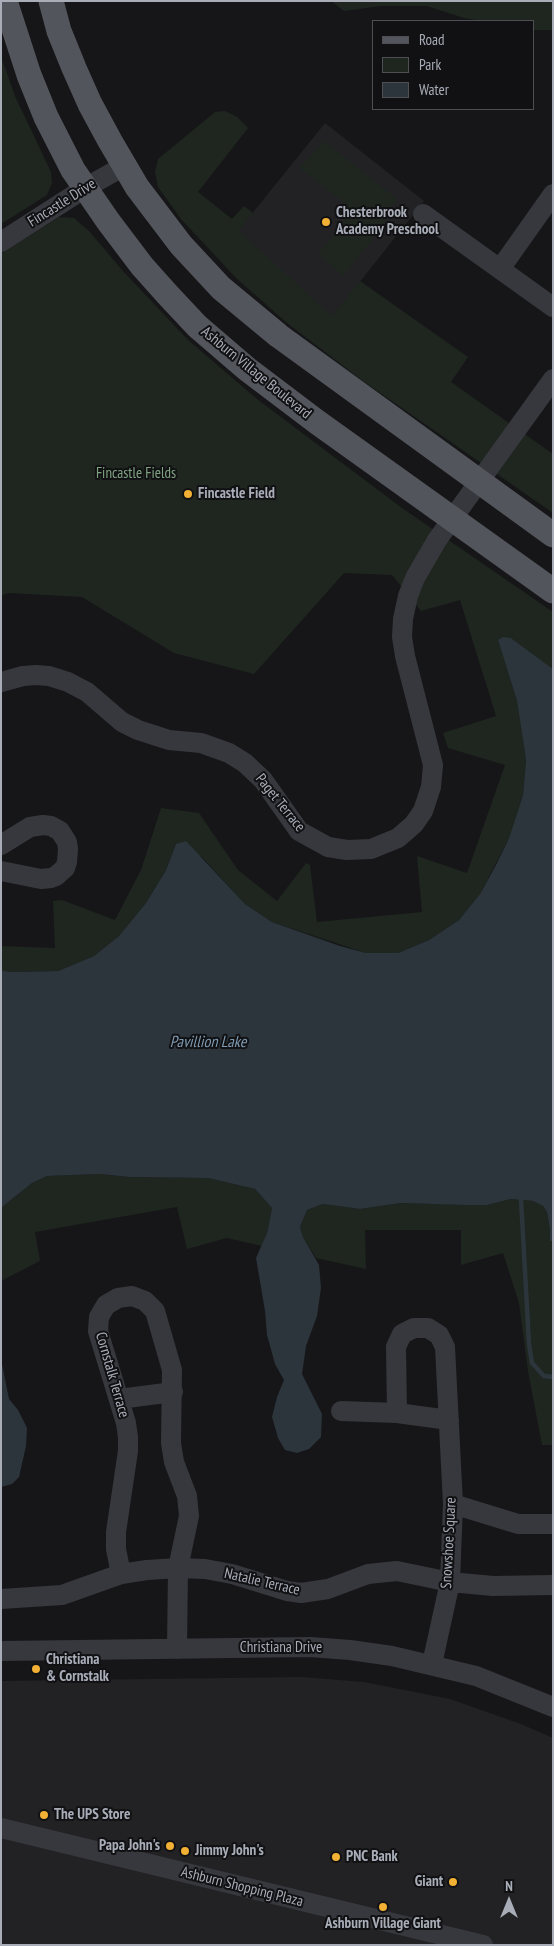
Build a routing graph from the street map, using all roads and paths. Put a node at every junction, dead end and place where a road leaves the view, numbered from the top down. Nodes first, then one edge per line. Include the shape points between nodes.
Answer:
1 (6, 1) edge
2 (51, 1) edge
3 (124, 166) junction
4 (85, 188) junction
5 (553, 194) edge
6 (424, 214) dead end
7 (1, 242) edge
8 (500, 269) junction
9 (553, 307) edge
10 (553, 379) edge
11 (478, 482) junction
12 (452, 519) junction
13 (553, 535) edge
14 (553, 591) edge
15 (1, 682) edge
16 (1, 845) edge
17 (1, 871) edge
18 (173, 1392) junction
19 (119, 1399) junction
20 (341, 1411) dead end
21 (397, 1412) junction
22 (449, 1420) junction
23 (452, 1504) junction
24 (553, 1524) edge
25 (178, 1568) junction
26 (121, 1574) junction
27 (450, 1582) junction
28 (553, 1585) edge
29 (1, 1599) edge
30 (177, 1649) junction
31 (1, 1651) edge
32 (432, 1664) junction
33 (553, 1707) edge
34 (1, 1828) edge
35 (483, 1945) edge

1 - 4 main road, Ashburn Village Boulevard via 46,117
2 - 3 main road via 59,31 86,95
3 - 4 street, Fincastle Drive
3 - 11 main road via 181,245 222,288 279,336
4 - 7 street, Fincastle Drive
4 - 12 main road, Ashburn Village Boulevard via 142,266 197,326 310,417
5 - 8 street
6 - 8 street
8 - 9 street
10 - 11 street, Paget Terrace
11 - 12 street, Paget Terrace
11 - 13 main road
12 - 14 main road, Ashburn Village Boulevard
12 - 15 street, Paget Terrace via 415,578 403,619 405,656 432,756 432,787 414,824 398,838 380,847 347,850 328,847 314,840 300,830 264,780 238,758 201,743 169,740 138,730 68,682 36,675
16 - 17 street via 30,828 43,825 60,831 68,849 65,868 51,878
18 - 19 street
18 - 19 street, Cornstalk Terrace via 172,1370 155,1311 145,1301 132,1296 118,1298 106,1305 99,1317 98,1331
18 - 25 street, Cornstalk Terrace via 171,1443 174,1462 187,1496 189,1516
19 - 26 street, Cornstalk Terrace via 128,1444 116,1532
20 - 21 street
21 - 22 street
21 - 22 street, Snowshoe Square via 396,1347 402,1334 414,1328 428,1328 439,1335 445,1347
22 - 23 street, Snowshoe Square
23 - 24 street via 518,1524
23 - 27 street, Snowshoe Square
25 - 26 street, Natalie Terrace
25 - 27 street, Natalie Terrace via 232,1574 301,1593 328,1589 368,1574 397,1570
25 - 30 street, Cornstalk Terrace
26 - 29 street, Natalie Terrace via 62,1595
27 - 28 street, Natalie Terrace via 493,1586
27 - 32 street, Snowshoe Square
30 - 31 street, Christiana Drive
30 - 32 street, Christiana Drive via 310,1647 350,1650
32 - 33 street, Christiana Drive via 476,1676
34 - 35 street, Ashburn Shopping Plaza

